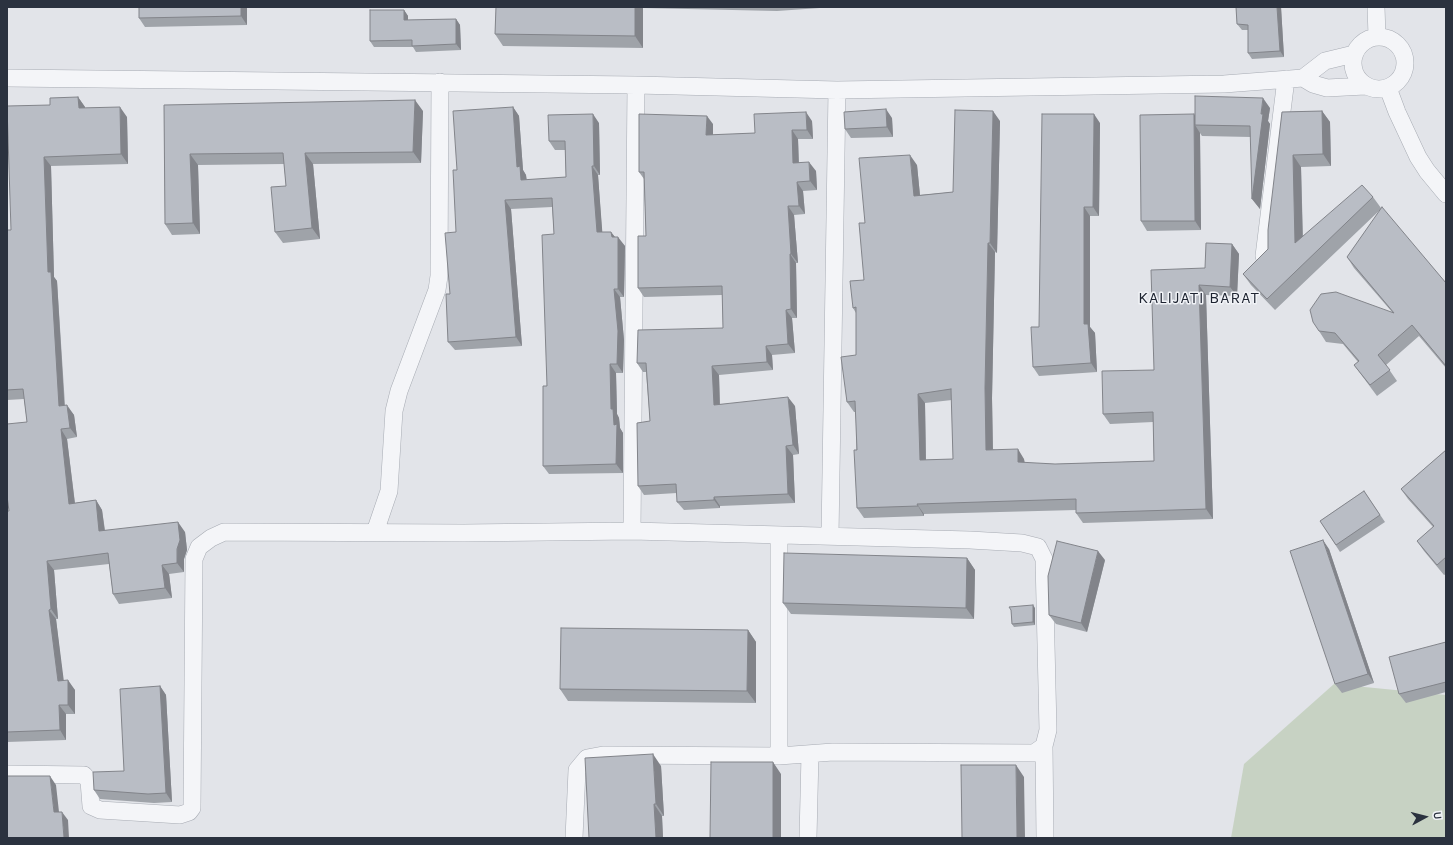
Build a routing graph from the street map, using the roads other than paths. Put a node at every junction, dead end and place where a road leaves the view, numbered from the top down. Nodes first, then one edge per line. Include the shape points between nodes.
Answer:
1 (1376, 7) edge
2 (1376, 36) junction
3 (1354, 54) junction
4 (7, 78) edge
5 (1295, 79) junction
6 (440, 82) junction
7 (636, 85) junction
8 (1365, 86) junction
9 (1388, 88) junction
10 (837, 90) junction
11 (1446, 194) edge
12 (1264, 256) edge
13 (632, 531) junction
14 (375, 532) junction
15 (779, 535) junction
16 (830, 536) junction
17 (1044, 746) junction
18 (810, 754) junction
19 (779, 756) junction
20 (7, 774) edge
21 (574, 838) edge
22 (808, 838) edge
23 (1045, 838) edge

1 - 2 street
2 - 3 street via 1364,40
2 - 9 street via 1394,41 1405,57 1402,76
3 - 5 street via 1325,61
3 - 8 street via 1352,68
4 - 6 street
5 - 8 street via 1327,88
5 - 10 street via 1224,84
5 - 12 street
6 - 7 street
6 - 14 street via 437,290 399,391 394,411 389,491
7 - 10 street
7 - 13 street
8 - 9 street via 1381,90
9 - 11 street via 1418,157
10 - 16 street
13 - 14 street
13 - 15 street
14 - 20 street via 224,532 199,547 194,559 192,808 189,812 180,815 100,810 91,806 89,781 84,775
15 - 16 street
15 - 19 street
16 - 17 street via 970,540 1022,543 1038,547 1044,559 1048,730
17 - 18 street via 1034,753
17 - 23 street
18 - 19 street
18 - 22 street
19 - 21 street via 603,755 587,758 577,770

